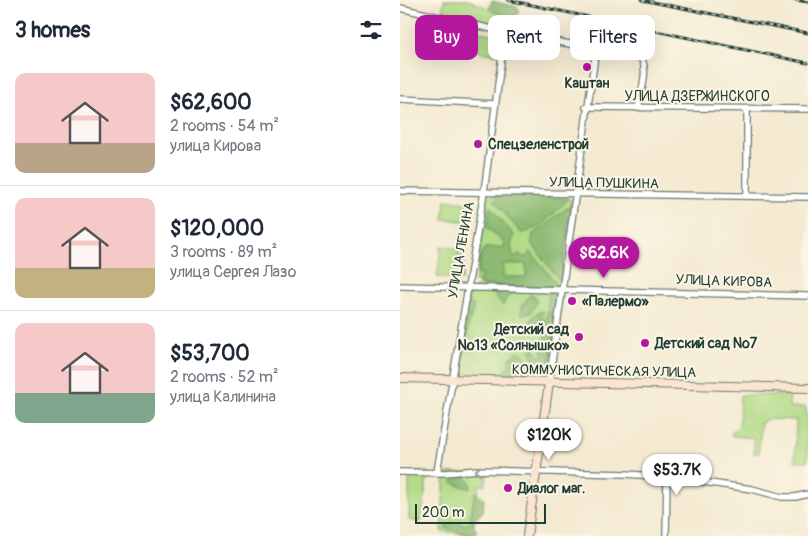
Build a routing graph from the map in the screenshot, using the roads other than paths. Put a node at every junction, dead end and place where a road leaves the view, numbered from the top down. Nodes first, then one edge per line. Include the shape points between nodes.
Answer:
1 (400, 8) edge
2 (488, 28) edge
3 (501, 60) edge
4 (594, 60) edge
5 (642, 60) edge
6 (400, 100) edge
7 (494, 104) junction
8 (586, 107) junction
9 (638, 108) junction
10 (748, 109) junction
11 (808, 109) edge
12 (400, 191) edge
13 (484, 192) junction
14 (576, 196) junction
15 (747, 196) junction
16 (808, 197) edge
17 (400, 286) edge
18 (467, 287) junction
19 (562, 288) junction
20 (808, 296) edge
21 (400, 378) edge
22 (453, 379) junction
23 (549, 383) junction
24 (808, 388) edge
25 (400, 472) edge
26 (437, 472) junction
27 (536, 472) junction
28 (667, 477) junction
29 (808, 494) edge
30 (527, 536) edge
31 (666, 536) edge

1 - 2 street
3 - 7 street, УЛИЦА ЛЕНИНА
4 - 8 street
5 - 9 street
6 - 7 street
7 - 13 street, УЛИЦА ЛЕНИНА
8 - 9 street, УЛИЦА ДЗЕРЖИНСКОГО
8 - 14 street
9 - 10 street, УЛИЦА ДЗЕРЖИНСКОГО
10 - 11 street, УЛИЦА ДЗЕРЖИНСКОГО
10 - 15 street
12 - 13 street, УЛИЦА ПУШКИНА
13 - 14 street, УЛИЦА ПУШКИНА
13 - 18 street, УЛИЦА ЛЕНИНА
14 - 15 street, УЛИЦА ПУШКИНА
14 - 19 street
15 - 16 street, УЛИЦА ПУШКИНА
17 - 18 street, УЛИЦА КИРОВА
18 - 19 street, УЛИЦА КИРОВА
18 - 22 street, УЛИЦА ЛЕНИНА
19 - 20 street, УЛИЦА КИРОВА
19 - 23 street
21 - 22 main road, КОММУНИСТИЧЕСКАЯ УЛИЦА
22 - 23 main road, КОММУНИСТИЧЕСКАЯ УЛИЦА
22 - 26 street, УЛИЦА ЛЕНИНА
23 - 24 main road, КОММУНИСТИЧЕСКАЯ УЛИЦА
23 - 27 main road
25 - 26 street
27 -> 26 street
27 - 28 street
27 - 30 main road
28 - 29 street via 752,489 782,497
28 - 31 street

